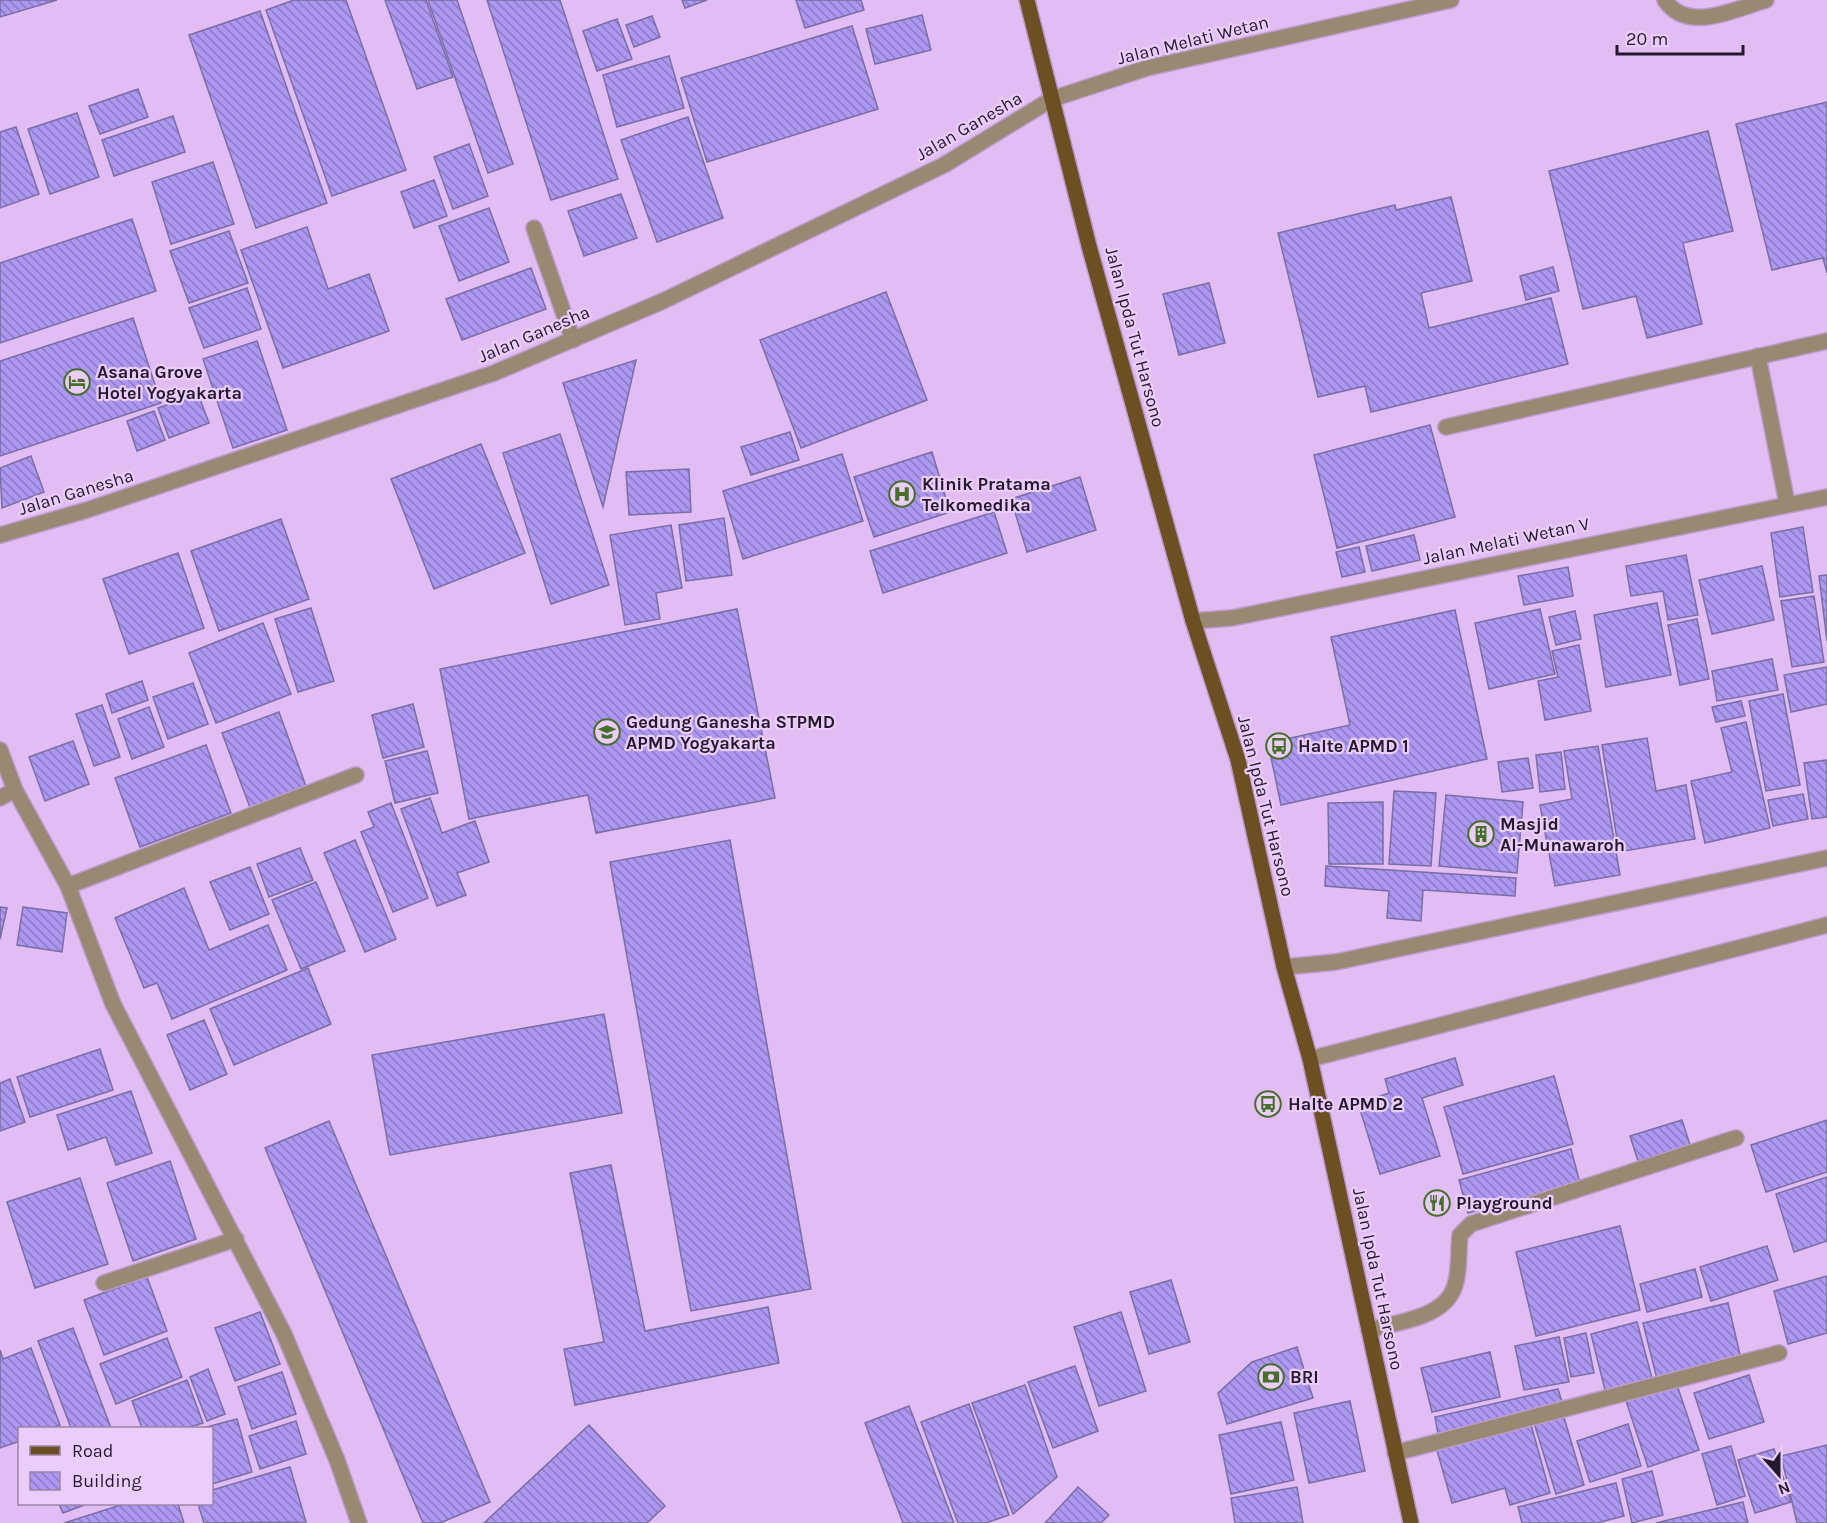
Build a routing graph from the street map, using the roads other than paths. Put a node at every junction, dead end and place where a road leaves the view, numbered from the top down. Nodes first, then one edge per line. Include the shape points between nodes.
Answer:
1 (1027, 0) edge
2 (1451, 0) edge
3 (1665, 0) edge
4 (1766, 0) edge
5 (1052, 99) junction
6 (534, 228) dead end
7 (573, 340) junction
8 (1827, 341) edge
9 (1758, 356) junction
10 (1446, 428) dead end
11 (1827, 497) edge
12 (1787, 503) junction
13 (0, 535) edge
14 (1193, 621) junction
15 (0, 750) edge
16 (356, 775) dead end
17 (15, 790) junction
18 (0, 798) edge
19 (1827, 858) edge
20 (68, 886) junction
21 (1827, 925) edge
22 (1284, 968) junction
23 (1310, 1059) junction
24 (1736, 1138) dead end
25 (236, 1239) junction
26 (104, 1283) dead end
27 (1369, 1330) junction
28 (1779, 1353) dead end
29 (1395, 1453) junction
30 (359, 1523) edge
31 (1411, 1523) edge

1 - 5 main road, Jalan Ipda Tut Harsono
2 - 5 street, Jalan Melati Wetan via 1147,68
3 - 4 street via 1676,14 1688,18
5 - 7 street, Jalan Ganesha via 944,165 663,301
5 - 14 main road, Jalan Ipda Tut Harsono
6 - 7 street
7 - 13 street, Jalan Ganesha via 494,373 314,435
8 - 9 street
9 - 10 street
9 - 12 street
11 - 12 street, Jalan Melati Wetan V
12 - 14 street, Jalan Melati Wetan V via 1232,618
14 - 22 main road, Jalan Ipda Tut Harsono via 1238,760
15 - 17 street
16 - 20 street
17 - 18 street
17 - 20 street
19 - 22 street via 1336,962
20 - 25 street via 113,1004
21 - 23 street
22 - 23 main road, Jalan Ipda Tut Harsono
23 - 27 main road, Jalan Ipda Tut Harsono
24 - 27 street via 1471,1224 1460,1235 1456,1284 1448,1300 1431,1312
25 - 26 street
25 - 30 street via 284,1334
27 - 29 main road, Jalan Ipda Tut Harsono
28 - 29 street
29 - 31 main road, Jalan Ipda Tut Harsono

